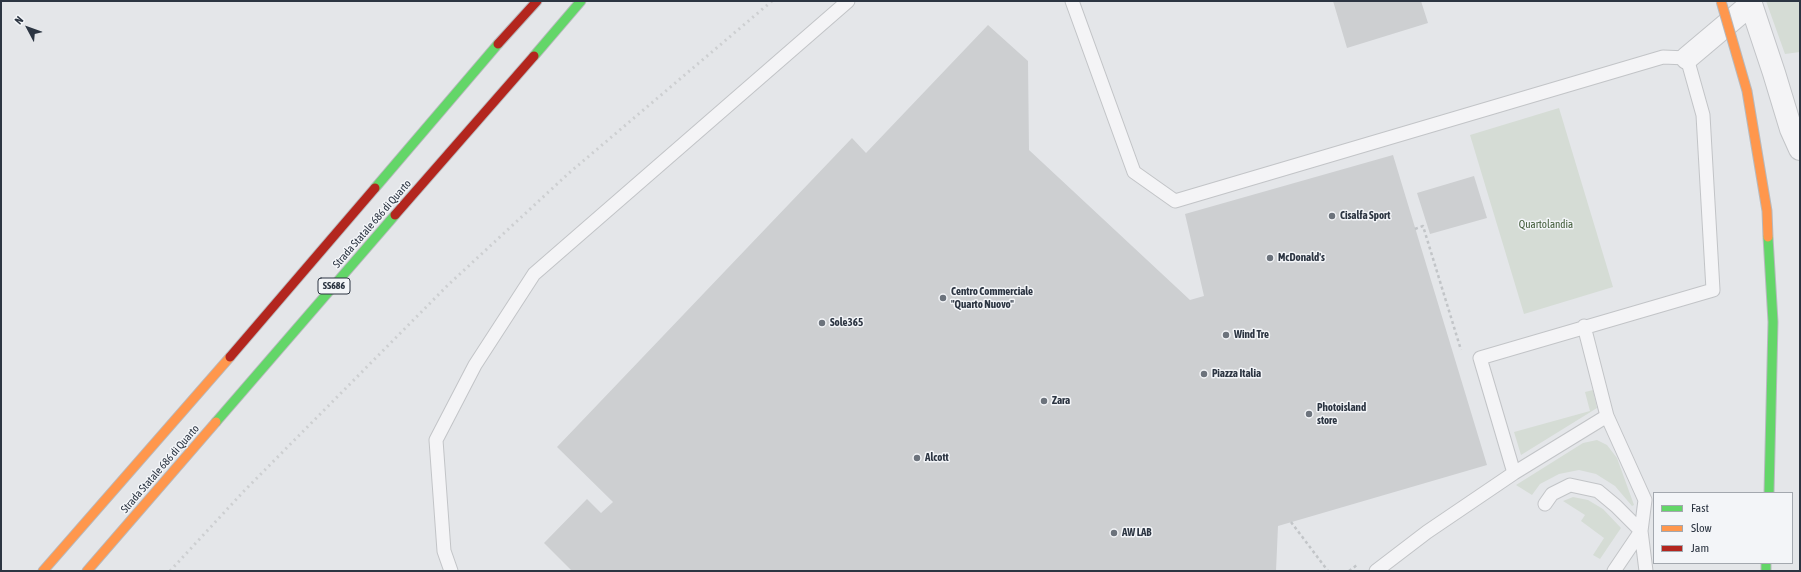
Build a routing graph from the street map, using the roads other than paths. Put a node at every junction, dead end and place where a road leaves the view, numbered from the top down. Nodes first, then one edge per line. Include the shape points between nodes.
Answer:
1 (537, 1) edge
2 (581, 1) edge
3 (848, 1) edge
4 (1072, 1) edge
5 (1721, 1) edge
6 (1750, 3) edge
7 (512, 16) dead end
8 (504, 37) junction
9 (1687, 58) junction
10 (1800, 149) edge
11 (1584, 326) junction
12 (1607, 416) junction
13 (1514, 473) junction
14 (1769, 492) edge
15 (1545, 504) dead end
16 (1641, 531) junction
17 (44, 571) edge
18 (87, 571) edge
19 (450, 571) edge
20 (1376, 571) edge
21 (1614, 571) edge
22 (1646, 571) edge

1 - 8 highway, Strada Statale 686 di Quarto / SS686
2 - 18 highway, Strada Statale 686 di Quarto / SS686
3 - 19 lane via 534,274 475,365 436,440 444,551
4 - 9 lane via 1134,172 1175,201 1663,57
5 - 14 highway, bridge via 1747,91 1767,211 1773,322
6 - 9 street
6 - 10 street via 1791,129
7 - 8 highway
8 - 17 highway, Strada Statale 686 di Quarto / SS686
9 - 11 lane via 1703,115 1713,290
11 - 12 lane
11 - 13 lane via 1480,358
12 - 13 lane
12 - 16 lane via 1645,500
13 - 20 lane via 1427,532
15 - 16 lane via 1552,494 1570,485 1598,491
16 - 21 lane
16 - 22 lane

